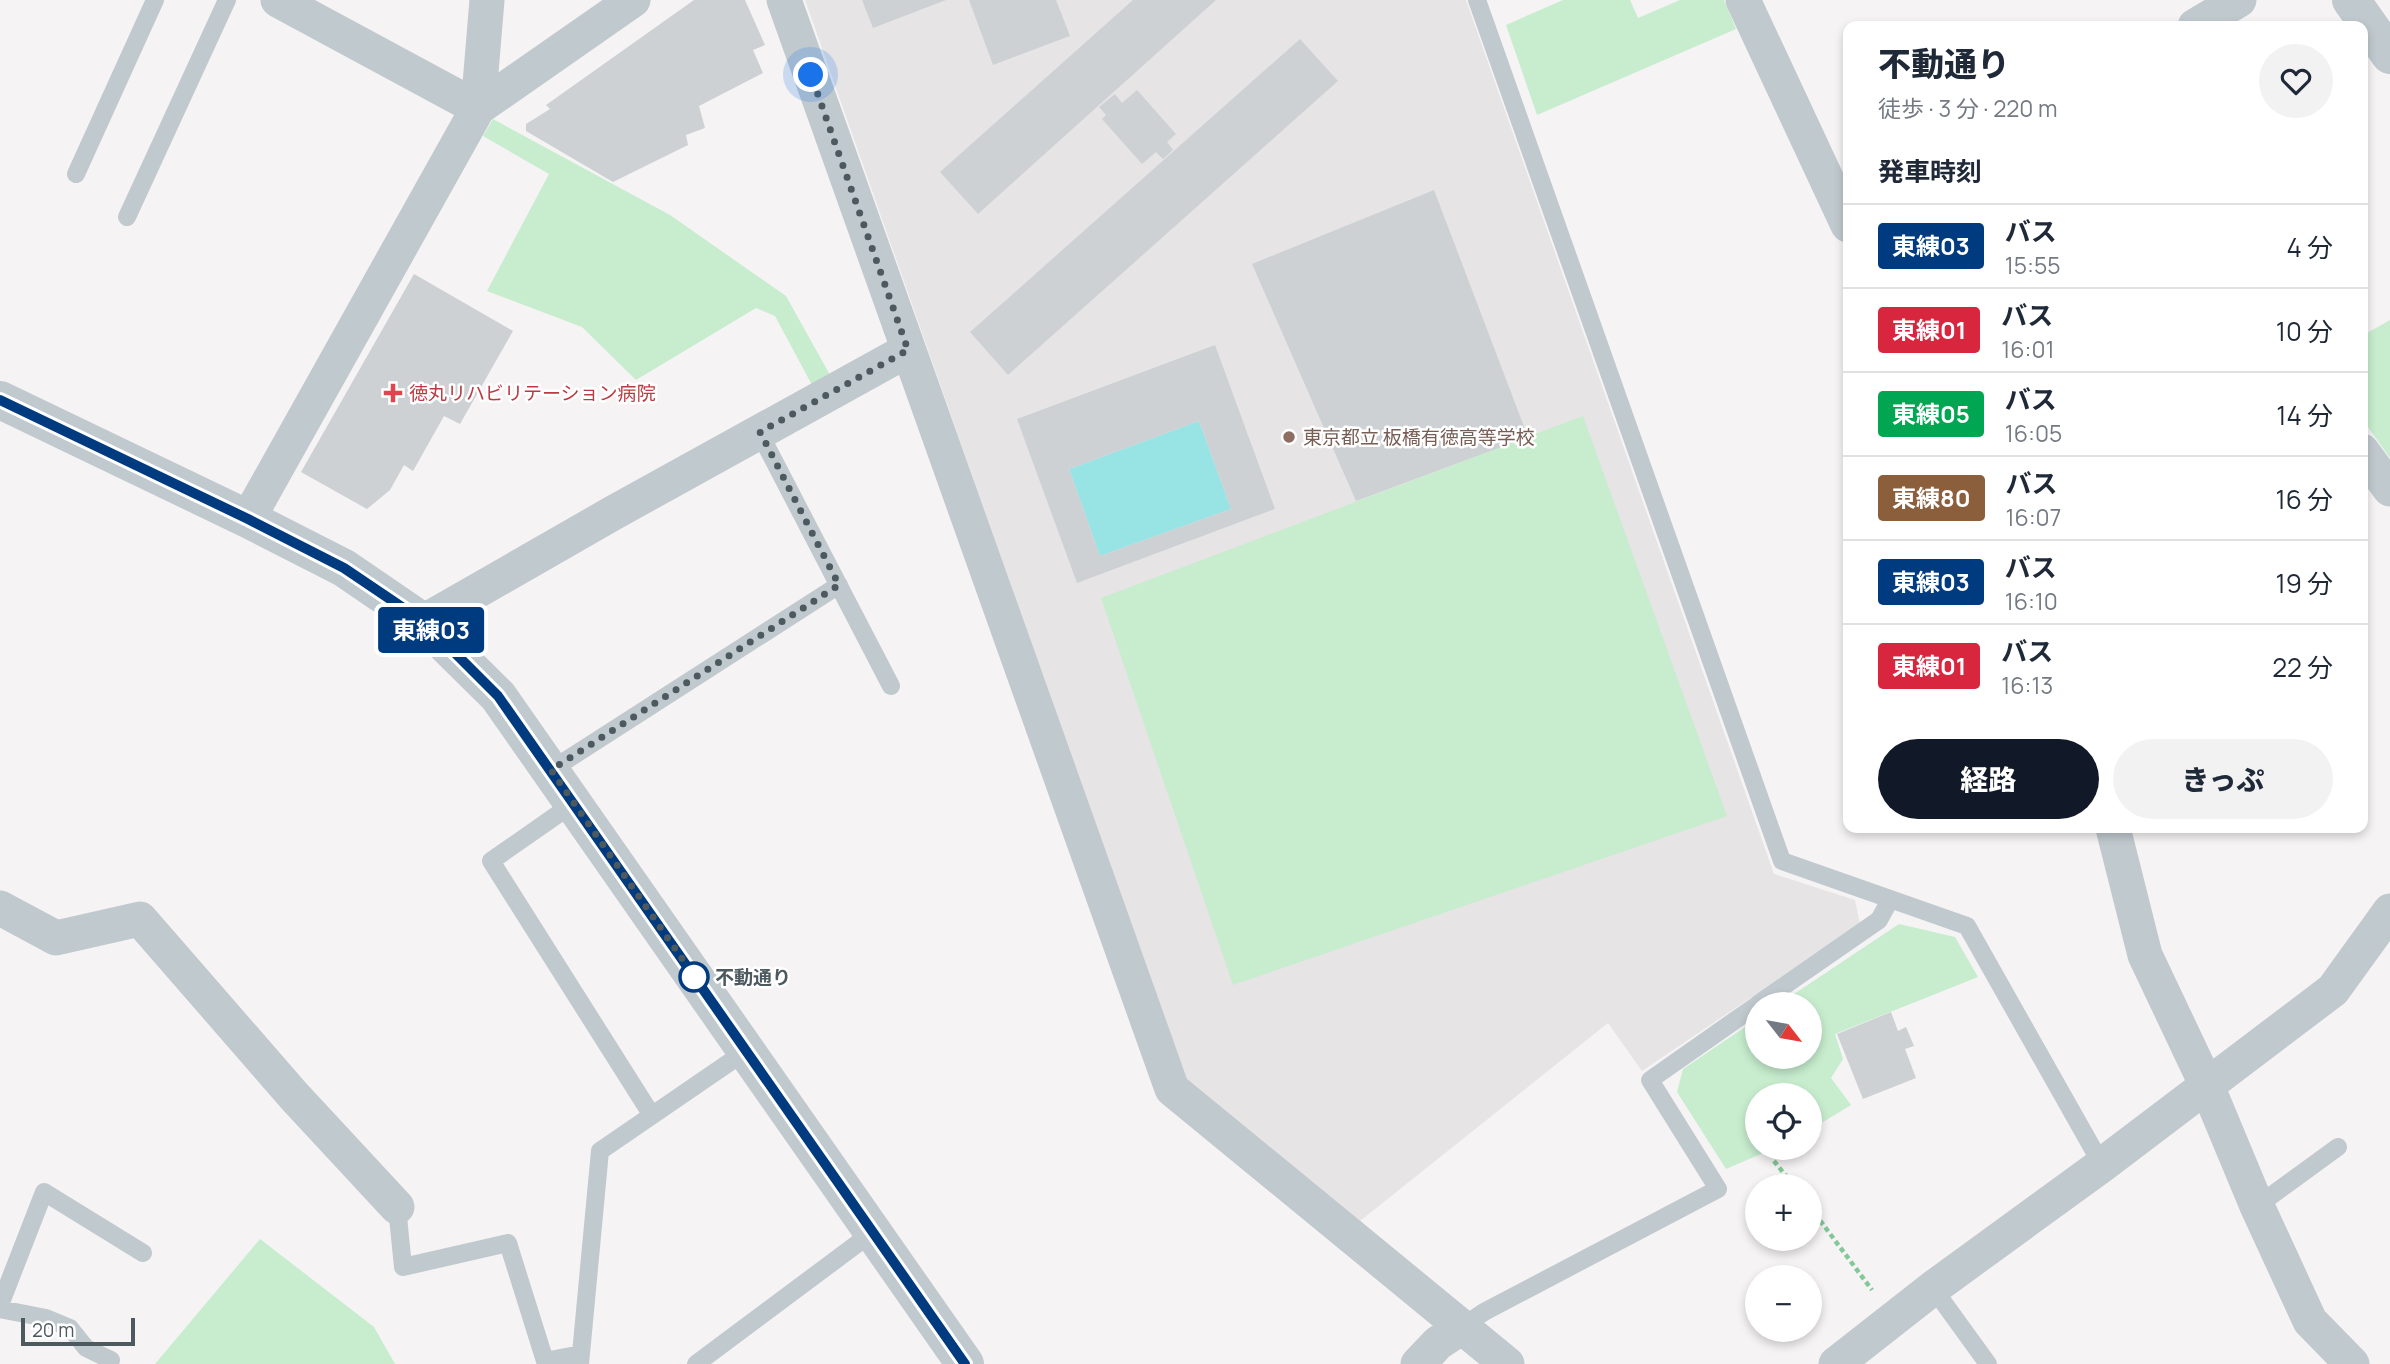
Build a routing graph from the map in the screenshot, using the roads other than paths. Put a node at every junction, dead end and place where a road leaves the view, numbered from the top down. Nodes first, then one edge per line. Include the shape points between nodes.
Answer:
1 (155, 0) edge
2 (227, 0) edge
3 (278, 0) edge
4 (487, 0) edge
5 (633, 0) edge
6 (784, 0) edge
7 (1477, 0) edge
8 (1743, 0) edge
9 (2239, 0) edge
10 (2351, 0) edge
11 (2203, 21) edge
12 (2366, 21) edge
13 (2368, 24) edge
14 (2390, 55) edge
15 (478, 108) junction
16 (76, 174) dead end
17 (1843, 214) edge
18 (127, 217) dead end
19 (908, 350) junction
20 (0, 400) edge
21 (760, 432) junction
22 (2368, 459) edge
23 (2390, 489) edge
24 (248, 519) junction
25 (839, 585) junction
26 (424, 622) junction
27 (891, 686) dead end
28 (551, 770) junction
29 (573, 803) junction
30 (2114, 833) edge
31 (1889, 900) junction
32 (0, 908) edge
33 (2390, 911) edge
34 (1776, 992) edge
35 (1745, 1013) edge
36 (746, 1051) junction
37 (2207, 1086) junction
38 (651, 1114) junction
39 (2338, 1147) dead end
40 (2102, 1165) junction
41 (2257, 1206) junction
42 (397, 1207) joint
43 (873, 1232) junction
44 (143, 1253) dead end
45 (1933, 1288) junction
46 (0, 1307) edge
47 (1462, 1327) junction
48 (87, 1356) edge
49 (580, 1359) edge
50 (111, 1360) dead end
51 (696, 1364) edge
52 (965, 1364) edge
53 (1418, 1364) edge
54 (1507, 1364) edge
55 (1836, 1364) edge
56 (1988, 1364) edge
57 (2352, 1364) edge

1 - 16 lane
2 - 18 lane
3 - 15 street
4 - 15 street
5 - 15 street
6 - 19 street
7 - 31 lane via 1782,861
8 - 17 street
9 - 11 street
10 - 12 street
13 - 14 street
15 - 24 street
19 - 21 street
19 - 47 street via 1172,1089
20 - 24 street
21 - 25 lane
21 - 26 street
22 - 23 street
24 - 26 street via 344,568
25 - 27 lane
25 - 28 lane
26 - 28 street via 498,696
28 - 29 street
29 - 36 street
29 - 38 lane via 491,861
30 - 37 street via 2145,955
31 - 34 lane via 1879,920
31 - 40 lane via 1967,926
32 - 42 street via 56,939 141,919
33 - 37 street via 2333,990
35 - 47 lane via 1650,1080 1718,1189
36 - 38 lane
36 - 43 street
37 - 40 street
37 - 41 street
38 - 49 lane via 600,1151
39 - 41 lane
40 - 45 street
41 - 57 street via 2310,1321
42 - 49 lane via 403,1267 508,1242 545,1360
43 - 51 lane
43 - 52 street
44 - 46 lane via 44,1192
45 - 55 street
45 - 56 lane
46 - 48 lane via 70,1328
47 - 53 street
47 - 54 street
48 - 50 lane

